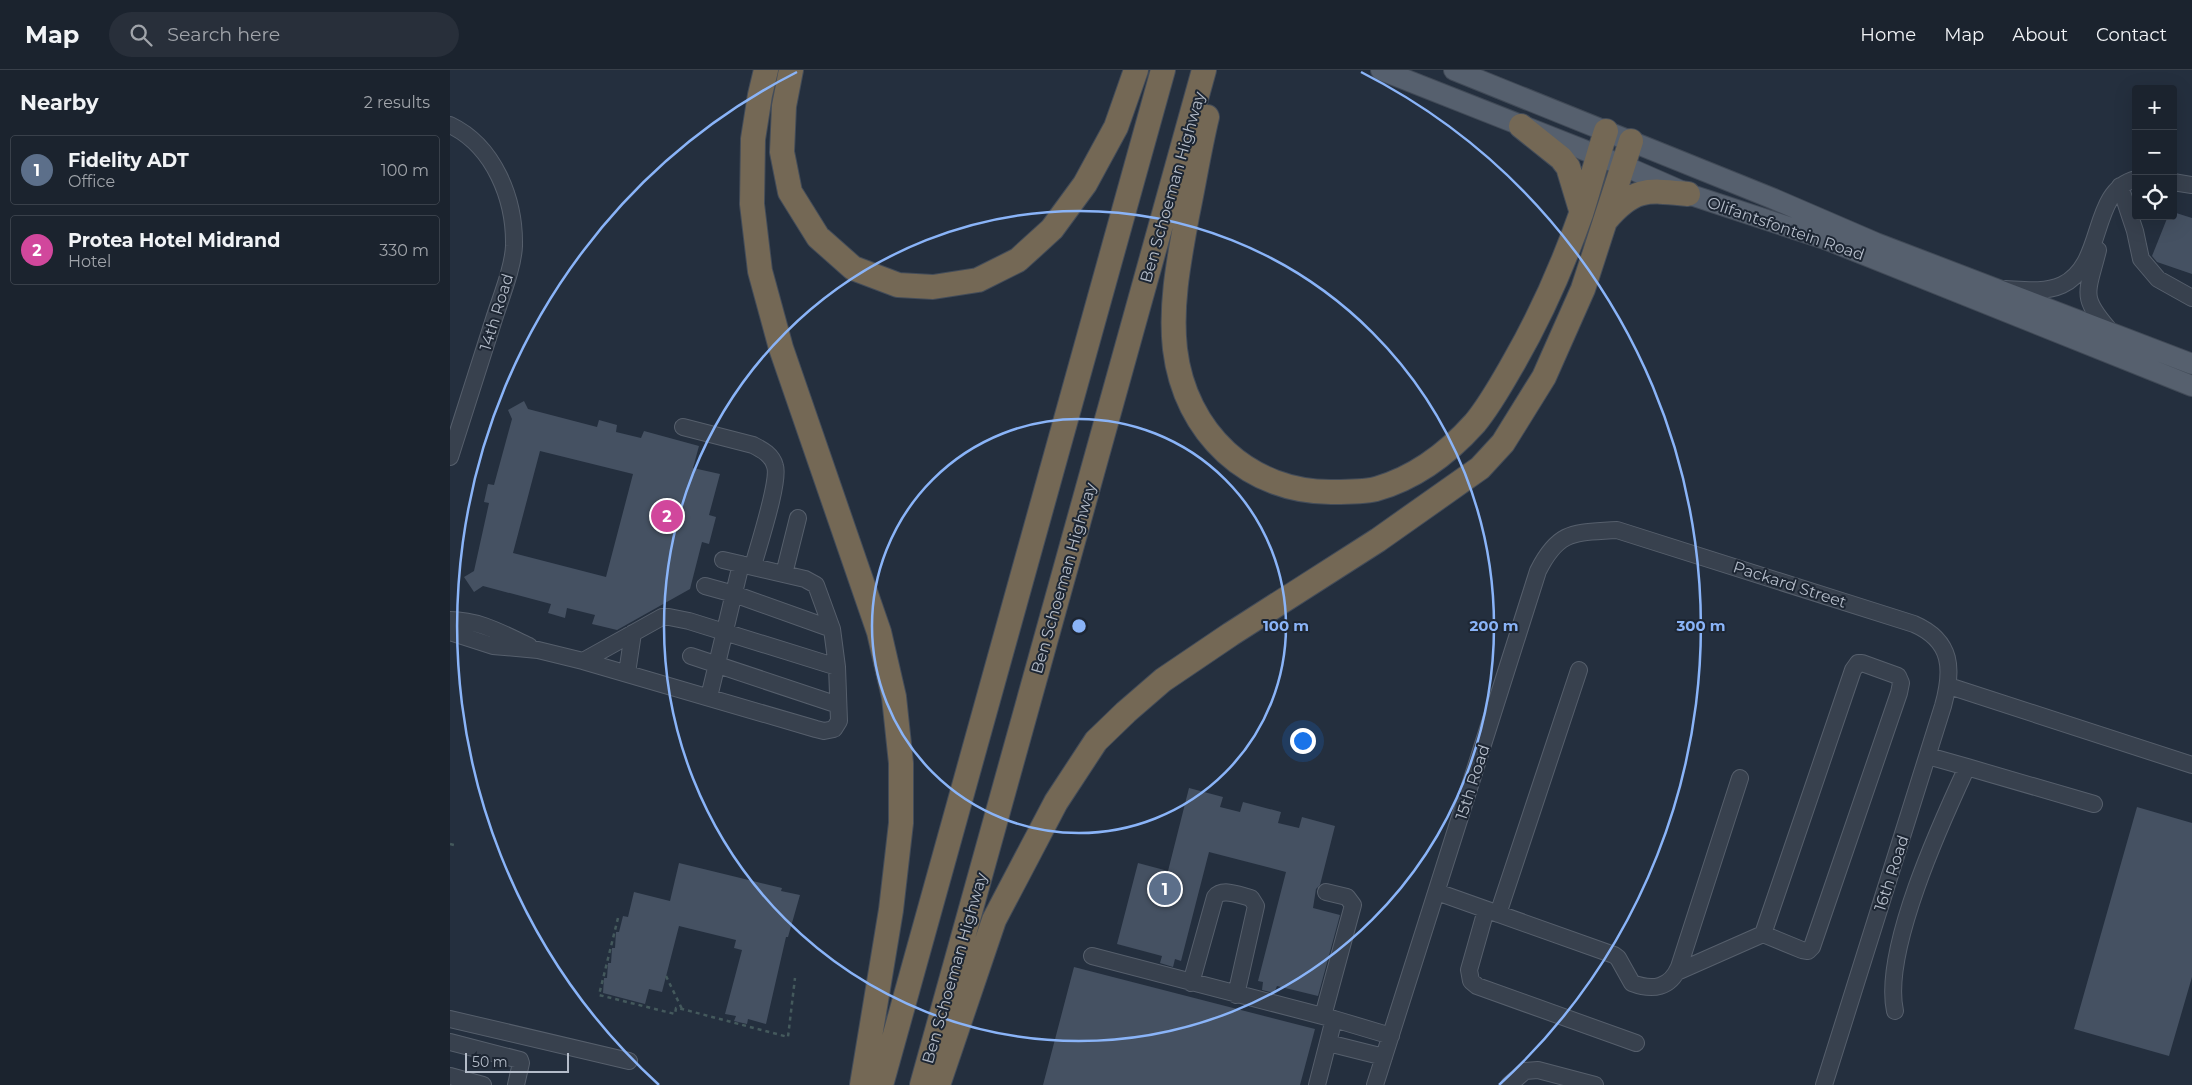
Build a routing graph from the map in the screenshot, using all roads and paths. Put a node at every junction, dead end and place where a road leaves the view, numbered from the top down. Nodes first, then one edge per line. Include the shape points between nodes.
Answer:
1 (766, 70) edge
2 (791, 70) edge
3 (1136, 70) edge
4 (1163, 70) edge
5 (1204, 70) edge
6 (1218, 70) edge
7 (1381, 70) edge
8 (1454, 70) edge
9 (450, 125) edge
10 (1521, 126) junction
11 (1606, 131) junction
12 (1631, 141) junction
13 (1598, 156) junction
14 (1622, 165) junction
15 (2132, 181) edge
16 (2177, 183) edge
17 (2192, 185) edge
18 (2120, 186) junction
19 (1688, 194) junction
20 (1582, 212) junction
21 (2104, 214) junction
22 (1605, 222) junction
23 (1996, 289) junction
24 (2192, 298) edge
25 (2112, 333) junction
26 (2192, 364) edge
27 (2192, 386) edge
28 (683, 427) dead end
29 (450, 456) edge
30 (798, 518) dead end
31 (1617, 530) joint
32 (723, 560) dead end
33 (747, 565) junction
34 (784, 574) junction
35 (705, 586) dead end
36 (734, 594) junction
37 (450, 620) edge
38 (832, 628) junction
39 (450, 632) edge
40 (724, 632) junction
41 (633, 633) junction
42 (538, 650) junction
43 (691, 656) dead end
44 (1948, 660) joint
45 (583, 661) junction
46 (718, 663) junction
47 (837, 667) junction
48 (1579, 670) dead end
49 (627, 673) junction
50 (1949, 686) junction
51 (708, 697) junction
52 (838, 706) junction
53 (1928, 756) junction
54 (2192, 765) edge
55 (1967, 767) junction
56 (1740, 778) dead end
57 (2094, 804) dead end
58 (1326, 892) dead end
59 (1437, 892) junction
60 (1492, 912) junction
61 (618, 918) dead end
62 (1762, 934) junction
63 (1092, 956) dead end
64 (1677, 972) junction
65 (666, 976) dead end
66 (795, 978) dead end
67 (1191, 983) junction
68 (1236, 995) junction
69 (682, 1010) junction
70 (1895, 1011) dead end
71 (1328, 1018) junction
72 (450, 1019) edge
73 (1390, 1036) junction
74 (450, 1042) edge
75 (1328, 1043) junction
76 (1636, 1043) dead end
77 (1384, 1057) junction
78 (629, 1061) dead end
79 (450, 1076) edge
80 (483, 1085) edge
81 (516, 1085) edge
82 (862, 1085) edge
83 (881, 1085) edge
84 (922, 1085) edge
85 (938, 1085) edge
86 (1317, 1085) edge
87 (1375, 1085) edge
88 (1509, 1085) edge
89 (1594, 1085) edge
90 (1824, 1085) edge

1 - 82 highway via 753,139 752,204 760,271 781,348 879,632 894,697 901,763 901,823 893,891
2 - 3 highway via 784,106 782,152 790,192 818,237 853,268 898,284 933,287 978,280 1018,260 1052,229 1085,184 1116,127
4 - 83 highway
5 - 84 highway, Ben Schoeman Highway
6 - 20 highway via 1178,268 1174,306 1175,349 1188,398 1202,426 1220,448 1262,478 1286,487 1315,492 1376,489 1411,474 1444,454 1476,422 1520,352 1553,287
7 - 10 main road, Olifantsfontein Road
8 - 11 main road, Olifantsfontein Road
9 - 29 street, 14th Road via 479,148 494,166 512,213 514,248 505,286
10 - 13 main road, Olifantsfontein Road
10 - 20 highway via 1568,167
11 - 12 main road, Olifantsfontein Road
11 - 13 highway
12 - 14 highway
12 - 23 main road, Olifantsfontein Road
13 - 14 main road, Olifantsfontein Road
13 - 20 highway
14 - 19 main road, Olifantsfontein Road
14 - 22 highway
15 - 18 street
16 - 17 street
18 - 21 street
18 - 24 street via 2141,259 2158,279
19 - 22 highway via 1636,194 1618,206
19 - 27 main road, Olifantsfontein Road via 1825,239
21 - 23 street via 2084,263 2071,280 2041,290
21 - 25 street via 2088,300 2094,314
22 - 85 highway via 1583,289 1544,377 1503,443 1480,468 1378,540 1163,680 1096,741 1056,802 994,920
23 - 25 main road, Olifantsfontein Road
25 - 26 main road, Olifantsfontein Road
28 - 33 street via 753,445 772,458 776,484
30 - 34 street
31 - 44 street, Packard Street via 1914,624 1934,635
31 - 59 street, 15th Road via 1579,532 1555,544 1538,571
32 - 33 street
33 - 34 street
33 - 36 street
34 - 38 street via 816,585
35 - 36 street
36 - 38 street
36 - 40 street
37 - 42 street via 485,625
38 - 47 street
39 - 42 street via 493,646
40 - 41 street via 665,617
40 - 46 street
40 - 47 street
41 - 45 street
41 - 49 street
42 - 45 street
43 - 46 street
44 - 50 street, 16th Road
45 - 49 street
46 - 51 street
46 - 52 street
47 - 52 street
48 - 60 street
49 - 51 street
50 - 53 street, 16th Road
50 - 54 street
51 - 52 street via 824,731 834,729 838,724
53 - 55 street
53 - 90 street, 16th Road
55 - 57 street
55 - 70 street via 1912,903 1894,969
56 - 64 street
58 - 71 street via 1347,897 1353,905
59 - 60 street
59 - 73 street, 15th Road
60 - 64 street via 1614,955 1635,984 1666,984
60 - 76 street via 1469,970 1471,980 1478,986
61 - 69 path via 599,995 675,1014 676,1008
62 - 62 street via 1853,670 1862,663 1898,676 1901,683 1899,693 1812,948 1802,950
62 - 64 street
63 - 67 street
65 - 69 path
66 - 69 path via 788,1037
67 - 68 street
67 - 68 street via 1215,897 1223,892 1251,898 1256,906
68 - 71 street
71 - 73 street
71 - 75 street
72 - 78 street
73 - 77 street, 15th Road
74 - 81 street via 520,1060
75 - 77 street
75 - 86 street
77 - 87 street, 15th Road
79 - 80 street
88 - 89 street via 1525,1071 1538,1070

